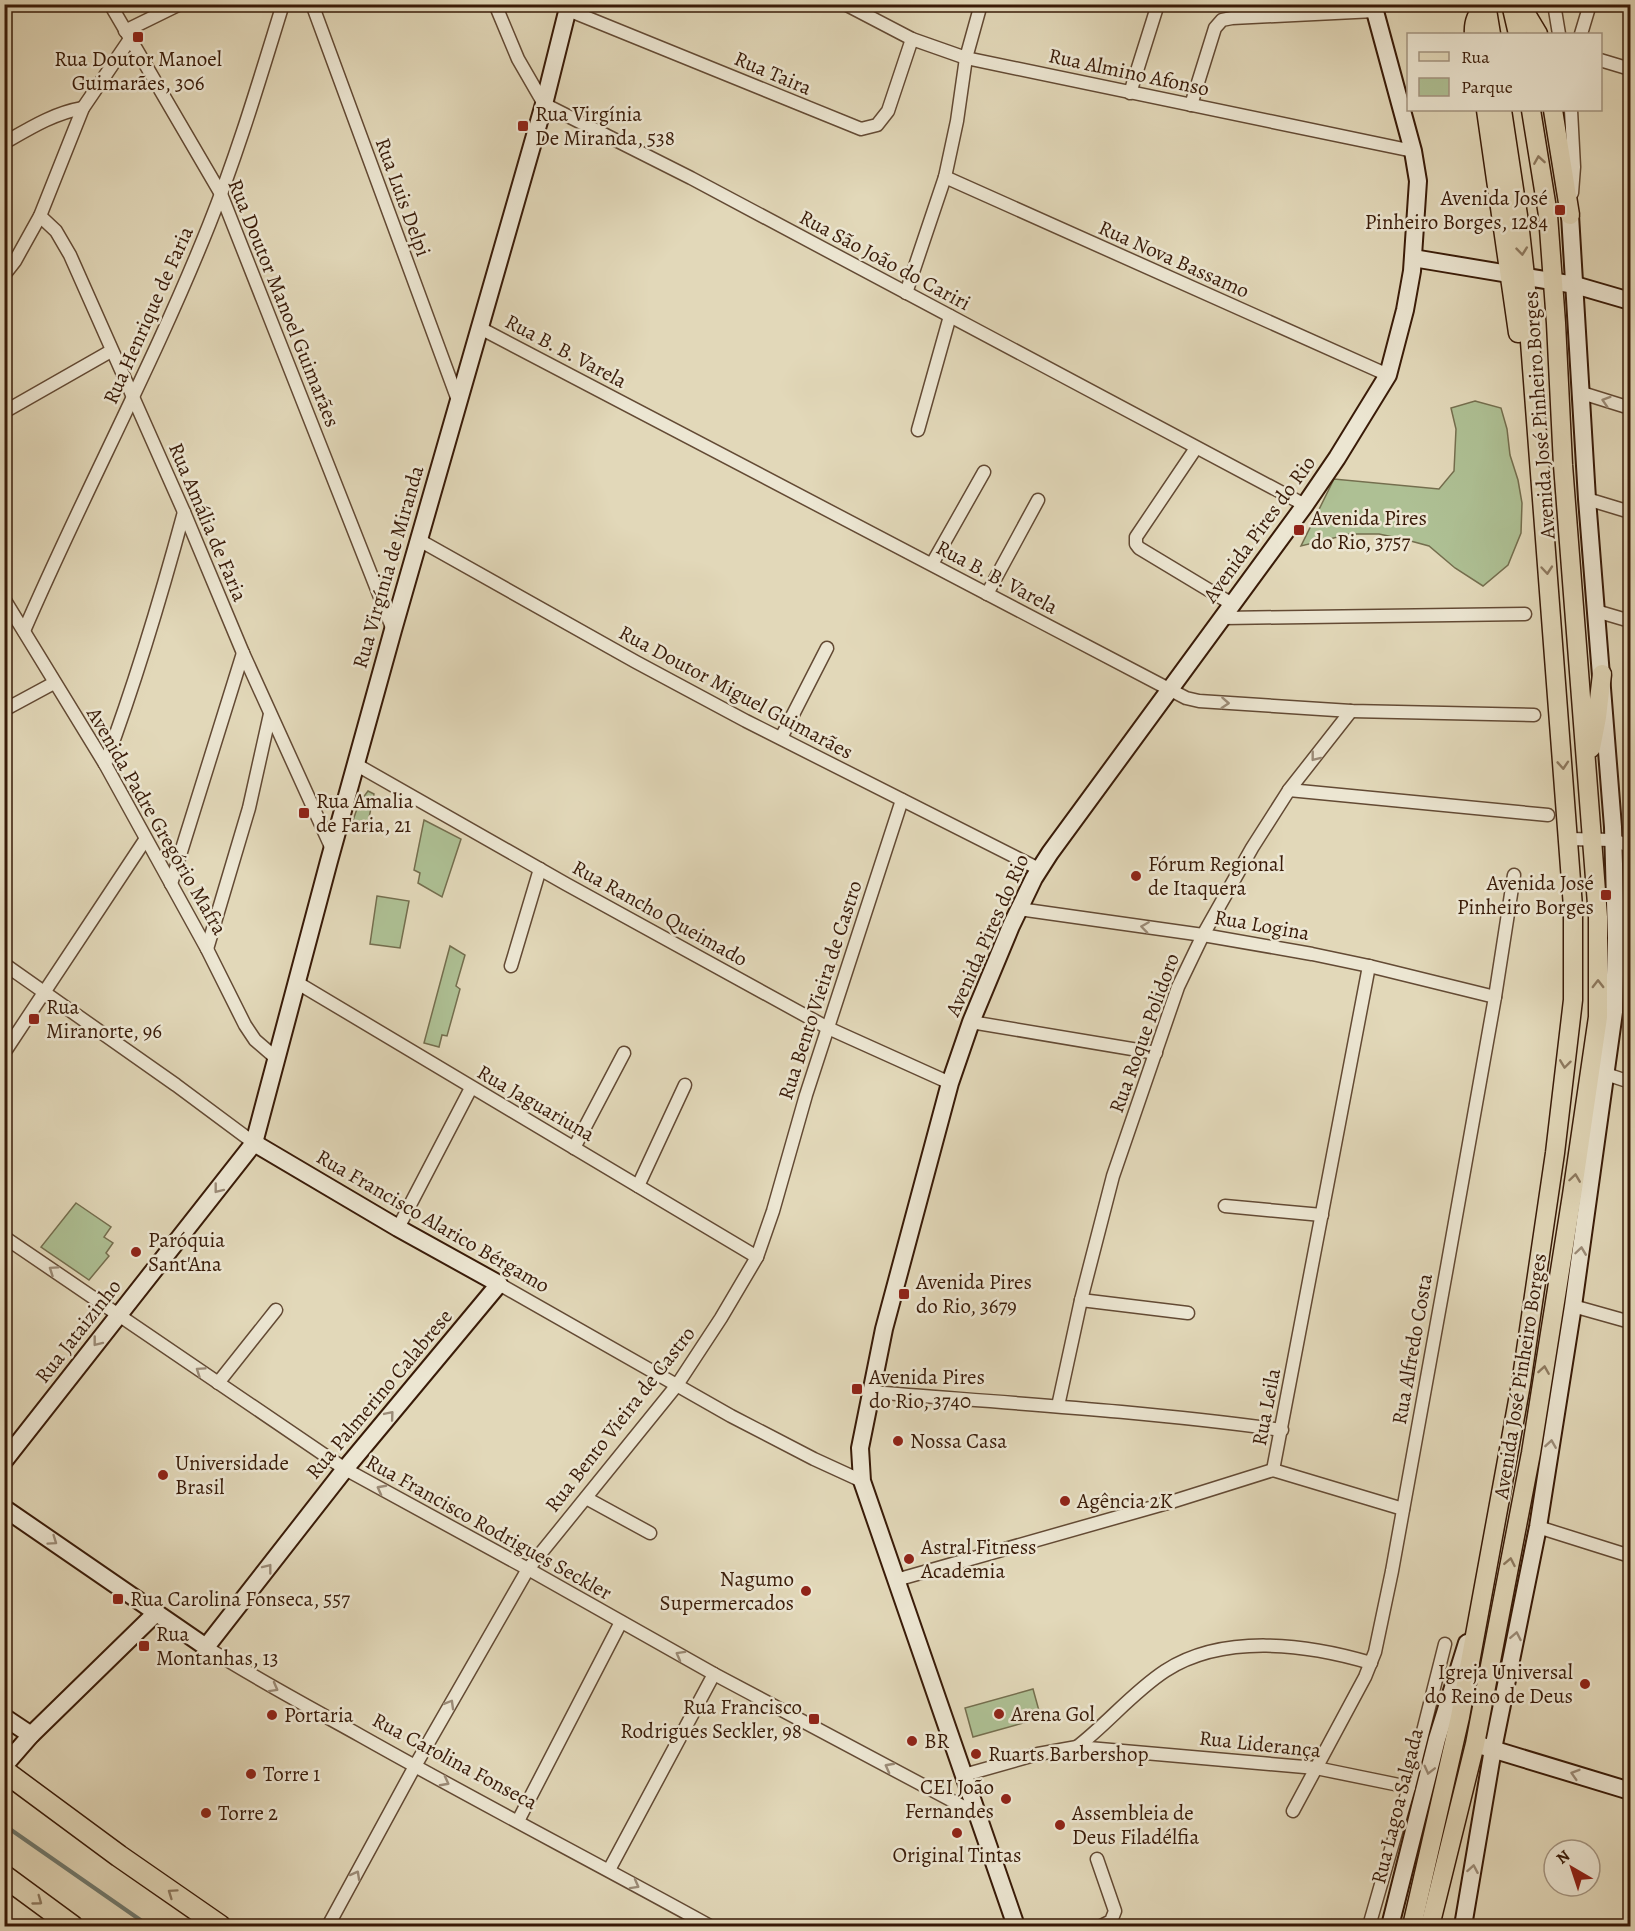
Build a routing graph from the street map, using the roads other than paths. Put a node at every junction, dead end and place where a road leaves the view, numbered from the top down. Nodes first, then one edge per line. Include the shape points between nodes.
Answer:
1 (110, 4) edge
2 (180, 4) edge
3 (283, 4) edge
4 (312, 4) edge
5 (495, 4) edge
6 (845, 4) edge
7 (981, 4) edge
8 (1158, 4) edge
9 (1513, 4) edge
10 (1534, 4) edge
11 (1554, 4) edge
12 (1590, 4) edge
13 (1487, 5) edge
14 (568, 7) edge
15 (1374, 8) edge
16 (1474, 33) edge
17 (1491, 33) edge
18 (1518, 33) edge
19 (1537, 33) edge
20 (1538, 33) edge
21 (1559, 33) edge
22 (1581, 33) edge
23 (128, 35) junction
24 (912, 39) junction
25 (966, 58) junction
26 (1602, 61) edge
27 (1630, 69) edge
28 (1130, 93) junction
29 (544, 104) junction
30 (1191, 105) junction
31 (83, 108) junction
32 (1486, 111) edge
33 (1502, 111) edge
34 (1531, 111) edge
35 (1553, 111) edge
36 (1570, 111) edge
37 (4, 142) edge
38 (1413, 151) junction
39 (945, 177) junction
40 (221, 194) junction
41 (1570, 215) junction
42 (40, 216) junction
43 (1413, 258) junction
44 (1517, 274) junction
45 (4, 275) edge
46 (1552, 280) junction
47 (1575, 285) junction
48 (906, 293) junction
49 (1630, 301) edge
50 (950, 316) junction
51 (480, 328) junction
52 (111, 351) junction
53 (1388, 375) junction
54 (1582, 393) junction
55 (134, 398) junction
56 (459, 403) junction
57 (1630, 408) edge
58 (4, 412) edge
59 (918, 430) dead end
60 (1196, 448) junction
61 (984, 472) dead end
62 (1587, 499) junction
63 (1038, 500) dead end
64 (1305, 505) junction
65 (184, 512) junction
66 (1630, 512) edge
67 (419, 540) junction
68 (932, 564) junction
69 (987, 594) junction
70 (4, 599) edge
71 (1228, 611) junction
72 (1596, 611) junction
73 (1525, 614) dead end
74 (1630, 621) edge
75 (393, 630) junction
76 (24, 631) junction
77 (827, 648) dead end
78 (243, 653) junction
79 (1602, 674) junction
80 (54, 684) junction
81 (1168, 690) junction
82 (4, 710) edge
83 (1351, 711) junction
84 (270, 714) junction
85 (1534, 716) dead end
86 (781, 738) junction
87 (105, 764) junction
88 (357, 765) junction
89 (1586, 770) junction
90 (1289, 790) junction
91 (902, 800) junction
92 (1548, 815) dead end
93 (1591, 838) junction
94 (1568, 839) junction
95 (145, 840) junction
96 (1613, 840) junction
97 (1630, 846) edge
98 (332, 849) junction
99 (540, 869) junction
100 (1039, 869) junction
101 (1514, 875) dead end
102 (171, 884) junction
103 (1019, 909) junction
104 (1203, 935) junction
105 (207, 949) junction
106 (4, 964) edge
107 (511, 966) dead end
108 (1369, 966) junction
109 (296, 982) junction
110 (46, 992) junction
111 (1495, 998) junction
112 (971, 1022) junction
113 (828, 1028) junction
114 (4, 1053) edge
115 (624, 1053) dead end
116 (1156, 1053) junction
117 (277, 1059) junction
118 (1606, 1074) junction
119 (1630, 1082) edge
120 (950, 1083) junction
121 (685, 1084) dead end
122 (471, 1088) junction
123 (254, 1143) junction
124 (574, 1148) junction
125 (638, 1186) junction
126 (1225, 1206) dead end
127 (1322, 1215) junction
128 (398, 1228) junction
129 (4, 1237) edge
130 (757, 1257) junction
131 (499, 1284) junction
132 (1081, 1300) junction
133 (1573, 1306) junction
134 (276, 1310) dead end
135 (1188, 1313) dead end
136 (119, 1315) junction
137 (1630, 1322) edge
138 (218, 1383) junction
139 (677, 1385) junction
140 (871, 1392) junction
141 (1058, 1406) junction
142 (1282, 1430) junction
143 (4, 1461) edge
144 (345, 1469) junction
145 (1273, 1470) junction
146 (862, 1481) junction
147 (586, 1498) junction
148 (4, 1508) edge
149 (1403, 1509) junction
150 (1538, 1527) junction
151 (650, 1533) dead end
152 (1630, 1556) edge
153 (528, 1569) junction
154 (896, 1580) junction
155 (156, 1612) junction
156 (621, 1622) junction
157 (1445, 1644) dead end
158 (206, 1647) junction
159 (1371, 1663) junction
160 (714, 1674) junction
161 (4, 1717) edge
162 (31, 1735) junction
163 (1446, 1739) junction
164 (1475, 1744) junction
165 (1077, 1747) junction
166 (1493, 1749) junction
167 (4, 1766) edge
168 (415, 1766) junction
169 (1316, 1768) junction
170 (4, 1772) edge
171 (964, 1775) junction
172 (1409, 1787) junction
173 (1630, 1791) edge
174 (1293, 1811) dead end
175 (978, 1814) junction
176 (518, 1821) junction
177 (1097, 1858) dead end
178 (609, 1870) junction
179 (4, 1876) edge
180 (72, 1926) edge
181 (220, 1926) edge
182 (328, 1926) edge
183 (710, 1926) edge
184 (1016, 1926) edge
185 (1101, 1926) edge
186 (1369, 1926) edge
187 (1390, 1926) edge
188 (1412, 1926) edge
189 (1430, 1926) edge
190 (1463, 1926) edge

1 - 23 street, Rua Doutor Manoel Guimarães
2 - 23 street
3 - 40 street, Rua Henrique de Faria
4 - 56 street, Rua Luis Delpi
5 - 29 street via 518,59
6 - 24 street, Rua Almino Afonso
7 - 25 street
8 - 28 street
9 - 18 main road
9 - 19 main road via 1526,14
10 - 20 main road
11 - 21 street
12 - 22 street
13 - 16 main road via 1475,19
13 - 17 main road
14 - 24 street, Rua Taira via 861,129 877,125 888,111
14 - 29 street, Rua Virgínia de Miranda
15 - 30 street via 1222,20 1215,28
15 - 38 street, Avenida Pires do Rio
23 - 31 street
23 - 40 street, Rua Doutor Manoel Guimarães
24 - 25 street, Rua Almino Afonso
25 - 28 street, Rua Almino Afonso
25 - 39 street
26 - 27 street
28 - 30 street, Rua Almino Afonso
29 - 48 street, Rua São João do Cariri
29 - 51 street, Rua Virgínia de Miranda
30 - 38 street, Rua Almino Afonso
31 - 37 street via 44,120
31 - 42 street
32 - 44 main road
33 -> 44 main road, Avenida José Pinheiro Borges via 1519,222
46 -> 34 main road, Avenida José Pinheiro Borges via 1548,215
35 - 41 main road
36 - 41 street via 1574,167
38 - 43 street, Avenida Pires do Rio via 1418,181
39 - 48 street
39 - 53 street, Rua Nova Bassamo
40 - 55 street, Rua Henrique de Faria
40 - 75 street, Rua Doutor Manoel Guimarães
41 - 47 street
42 - 45 street
42 - 52 street, Rua Amália de Faria via 64,242
43 - 44 street
43 - 53 street, Avenida Pires do Rio via 1405,310
44 - 46 street
44 -> 94 main road, Avenida José Pinheiro Borges via 1537,449
46 - 47 street
46 - 89 main road, Avenida José Pinheiro Borges
47 - 49 street
47 - 54 street
48 - 50 street, Rua São João do Cariri
50 - 59 street
50 - 60 street, Rua São João do Cariri
51 - 56 street, Rua Virgínia de Miranda
51 - 68 street, Rua B. B. Varela
52 - 55 street, Rua Amália de Faria
52 - 58 street
53 - 64 street, Avenida Pires do Rio
57 -> 54 street
54 - 62 street
55 - 65 street, Rua Amália de Faria
55 - 76 street, Rua Henrique de Faria
56 - 67 street, Rua Virgínia de Miranda
60 - 64 street, Rua São João do Cariri
60 - 71 street via 1136,537 1136,544
61 - 68 street
62 - 66 street
62 - 72 street
63 - 69 street
64 - 71 street, Avenida Pires do Rio
65 - 78 street, Rua Amália de Faria
65 - 87 street via 158,607
67 - 75 street, Rua Virgínia de Miranda
67 - 86 street, Rua Doutor Miguel Guimarães
68 - 69 street, Rua B. B. Varela
69 - 81 street, Rua B. B. Varela
70 - 76 street, Avenida Padre Gregório Mafra
71 - 73 street
71 - 81 street, Avenida Pires do Rio
72 - 74 street
72 - 79 street
75 - 88 street, Rua Virgínia de Miranda
76 - 80 street, Avenida Padre Gregório Mafra
77 - 86 street
78 - 84 street, Rua Amália de Faria
78 - 102 street
79 - 89 main road
79 - 96 street
80 - 82 street
80 - 87 street, Avenida Padre Gregório Mafra
81 -> 83 street, Rua B. B. Varela via 1199,701
81 - 100 street, Avenida Pires do Rio
83 - 85 street, Rua B. B. Varela
83 -> 90 street, Rua Roque Polidoro
84 - 98 street, Rua Amália de Faria
84 - 105 street via 249,808
86 - 91 street, Rua Doutor Miguel Guimarães
87 - 95 street, Avenida Padre Gregório Mafra
88 - 98 street, Rua Virgínia de Miranda
88 - 99 street, Rua Rancho Queimado
89 - 93 main road, Avenida José Pinheiro Borges
90 - 92 street
90 - 104 street, Rua Roque Polidoro
91 - 100 street, Rua Doutor Miguel Guimarães
91 - 113 street, Rua Bento Vieira de Castro
93 - 94 street
93 - 96 street
164 -> 93 main road, Avenida José Pinheiro Borges via 1531,1453 1598,1017 1598,917
94 -> 163 main road, Avenida José Pinheiro Borges via 1574,915 1573,1000 1555,1152 1521,1384 1483,1594
95 - 102 street, Avenida Padre Gregório Mafra
95 - 110 street
96 - 97 street
96 - 118 street via 1616,949 1614,1012
98 - 109 street, Rua Virgínia de Miranda
99 - 107 street
99 - 113 street, Rua Rancho Queimado
100 - 103 street, Avenida Pires do Rio
101 - 111 street, Rua Alfredo Costa
102 - 105 street, Avenida Padre Gregório Mafra
104 -> 103 street, Rua Logina
103 - 112 street, Avenida Pires do Rio
104 - 108 street, Rua Logina
104 - 116 street, Rua Roque Polidoro via 1179,987
105 - 117 street, Avenida Padre Gregório Mafra via 245,1025
106 - 110 street, Rua Francisco Alarico Bérgamo
108 - 111 street, Rua Logina
108 - 127 street, Rua Leila
109 - 117 street, Rua Virgínia de Miranda
109 - 122 street, Rua Jaguariuna
110 - 114 street
110 - 123 street, Rua Francisco Alarico Bérgamo
111 - 149 street, Rua Alfredo Costa
112 - 116 street
112 - 120 street, Avenida Pires do Rio
113 - 120 street, Rua Rancho Queimado
113 - 130 street, Rua Bento Vieira de Castro
115 - 124 street
116 - 132 street, Rua Roque Polidoro via 1113,1176
117 - 123 street, Rua Virgínia de Miranda
118 - 119 street
133 -> 118 street
120 - 140 street, Avenida Pires do Rio
121 - 125 street
122 - 124 street, Rua Jaguariuna
122 - 128 street
123 - 128 street, Rua Francisco Alarico Bérgamo
123 -> 136 street, Rua Jataizinho
124 - 125 street, Rua Jaguariuna
125 - 130 street, Rua Jaguariuna
126 - 127 street
127 - 142 street, Rua Leila
128 - 131 street, Rua Francisco Alarico Bérgamo
136 -> 129 street, Rua Francisco Rodrigues Seckler
130 - 139 street, Rua Bento Vieira de Castro
131 - 139 street, Rua Francisco Alarico Bérgamo
144 -> 131 street, Rua Palmerino Calabrese
132 - 135 street
132 - 141 street, Rua Roque Polidoro
133 - 137 street
150 -> 133 street
134 - 138 street
138 -> 136 street, Rua Francisco Rodrigues Seckler
136 -> 143 street, Rua Jataizinho
138 - 144 street, Rua Francisco Rodrigues Seckler
139 - 146 street, Rua Francisco Alarico Bérgamo via 814,1460
139 - 147 street, Rua Bento Vieira de Castro
140 - 141 street
140 - 146 street, Avenida Pires do Rio via 860,1448
141 - 142 street
142 - 145 street, Rua Leila
153 -> 144 street, Rua Francisco Rodrigues Seckler
158 -> 144 street, Rua Palmerino Calabrese
145 - 149 street
145 - 154 street, Rua Leila
146 - 154 street, Avenida Pires do Rio
147 - 151 street
147 - 153 street, Rua Bento Vieira de Castro
148 -> 155 street, Rua Carolina Fonseca
149 - 159 street, Rua Alfredo Costa
150 - 152 street
166 -> 150 street
153 - 156 street, Rua Francisco Rodrigues Seckler
168 -> 153 street, Rua Bento Vieira de Castro
154 - 171 street, Avenida Pires do Rio
155 - 158 street, Rua Carolina Fonseca
155 - 162 street
160 -> 156 street, Rua Francisco Rodrigues Seckler
156 - 176 street
157 - 172 street
158 -> 168 street, Rua Carolina Fonseca
159 - 165 street via 1343,1654 1273,1647 1240,1647 1202,1654 1164,1672
159 - 169 street, Rua Alfredo Costa
175 -> 160 street, Rua Francisco Rodrigues Seckler
160 - 178 street
161 - 162 street
162 - 167 street
163 - 164 street
163 -> 187 street, Rua Lagoa Salgada
163 - 188 main road, Avenida José Pinheiro Borges via 1450,1763
164 - 166 street
164 - 189 main road, Avenida José Pinheiro Borges
165 - 169 street, Rua Liderança
165 - 171 street, Rua Liderança
173 -> 166 street
190 -> 166 street
168 -> 176 street, Rua Carolina Fonseca
182 -> 168 street, Rua Bento Vieira de Castro
169 - 172 street, Rua Liderança
169 - 174 street, Rua Alfredo Costa
181 -> 170 highway
171 - 175 street, Avenida Pires do Rio
172 - 186 street
175 - 184 street, Avenida Pires do Rio
176 - 178 street, Rua Carolina Fonseca
177 - 185 street via 1115,1911 1111,1921
178 -> 183 street, Rua Carolina Fonseca
179 -> 180 highway

